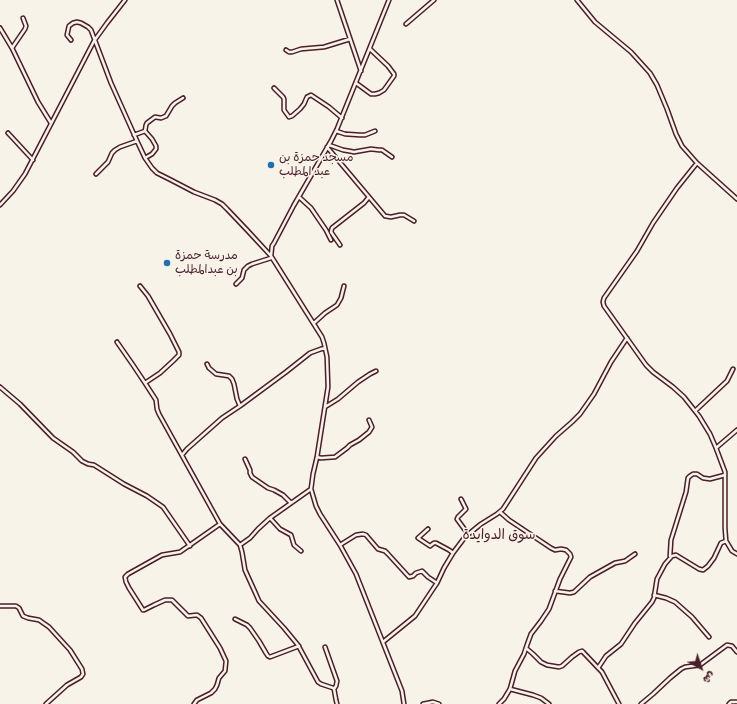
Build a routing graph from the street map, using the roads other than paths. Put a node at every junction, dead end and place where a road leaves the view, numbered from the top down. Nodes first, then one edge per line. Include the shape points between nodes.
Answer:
1 (125, 0) edge
2 (337, 0) edge
3 (389, 0) edge
4 (434, 0) edge
5 (577, 0) edge
6 (23, 18) dead end
7 (406, 24) dead end
8 (0, 28) edge
9 (350, 39) junction
10 (71, 40) dead end
11 (94, 41) junction
12 (12, 48) junction
13 (370, 49) junction
14 (286, 50) dead end
15 (361, 71) junction
16 (356, 83) junction
17 (274, 88) dead end
18 (183, 98) dead end
19 (342, 118) junction
20 (52, 123) junction
21 (145, 131) junction
22 (336, 131) junction
23 (375, 131) dead end
24 (8, 133) dead end
25 (134, 136) junction
26 (136, 141) junction
27 (328, 146) junction
28 (392, 157) dead end
29 (145, 158) junction
30 (33, 160) junction
31 (697, 163) junction
32 (96, 174) dead end
33 (299, 196) junction
34 (369, 197) junction
35 (737, 199) edge
36 (0, 205) edge
37 (414, 221) dead end
38 (331, 240) dead end
39 (340, 245) dead end
40 (271, 257) junction
41 (236, 284) dead end
42 (140, 286) dead end
43 (344, 286) dead end
44 (314, 323) junction
45 (627, 338) junction
46 (117, 342) dead end
47 (325, 348) junction
48 (207, 364) dead end
49 (733, 369) dead end
50 (376, 371) dead end
51 (145, 383) junction
52 (0, 387) edge
53 (240, 406) junction
54 (325, 407) junction
55 (695, 411) junction
56 (368, 420) dead end
57 (737, 430) edge
58 (716, 448) junction
59 (182, 456) junction
60 (317, 457) junction
61 (245, 459) dead end
62 (725, 475) junction
63 (311, 489) junction
64 (461, 499) dead end
65 (290, 503) junction
66 (500, 512) junction
67 (270, 518) junction
68 (220, 524) junction
69 (428, 528) dead end
70 (468, 534) junction
71 (726, 541) junction
72 (240, 545) junction
73 (340, 545) junction
74 (190, 546) junction
75 (301, 551) dead end
76 (453, 553) junction
77 (635, 554) dead end
78 (737, 554) edge
79 (670, 557) junction
80 (437, 583) junction
81 (555, 591) junction
82 (654, 595) junction
83 (0, 606) edge
84 (236, 620) dead end
85 (709, 637) dead end
86 (383, 642) junction
87 (299, 646) junction
88 (325, 647) dead end
89 (526, 648) junction
90 (737, 652) edge
91 (598, 668) junction
92 (334, 689) junction
93 (510, 689) junction
94 (737, 702) edge
95 (46, 704) edge
96 (194, 704) edge
97 (337, 704) edge
98 (404, 704) edge
99 (423, 704) edge
100 (439, 704) edge
101 (499, 704) edge
102 (549, 704) edge
103 (619, 704) edge
104 (641, 704) edge
105 (729, 704) edge

1 - 11 street
2 - 9 street
3 - 13 street
4 - 7 street
5 - 31 street via 596,22 631,52 650,73 680,142
6 - 12 street via 25,29
8 - 12 street
9 - 14 street via 324,47 292,52
9 - 15 street
10 - 11 street via 67,35 70,26 77,22 91,30
11 - 20 street
11 - 25 street
12 - 20 street via 38,102
13 - 15 street
13 - 16 street via 388,66 394,76 384,90 375,94 371,94
15 - 16 street
16 - 19 street
17 - 19 street via 283,97 284,110 289,117 300,109 311,95
18 - 21 street via 172,106 166,116 156,117 147,123
19 - 22 street
20 - 30 street
21 - 25 street
21 - 29 street via 156,146 152,154
22 - 23 street via 360,136
22 - 27 street
24 - 30 street
25 - 26 street
26 - 29 street
26 - 32 street via 112,153 108,162
27 - 28 street via 354,152 382,150
27 - 33 street
27 - 34 street
29 - 40 street via 162,176 222,204
30 - 36 street via 13,191
31 - 35 street
31 - 45 street via 677,188 637,252 604,298 604,306
33 - 38 street via 311,208
33 - 40 street via 272,246
34 - 37 street via 384,216 400,215
34 - 39 street via 332,228 331,232
40 - 41 street via 248,266
40 - 44 street
42 - 51 street via 179,352 173,361
43 - 44 street via 337,305
44 - 47 street
45 - 55 street via 650,369 684,397
45 - 66 street via 580,414 536,458
46 - 51 street
47 - 53 street via 310,353
47 - 54 street via 328,386
48 - 53 street via 216,374 232,379
49 - 55 street via 727,381
50 - 54 street
51 - 59 street via 156,400 157,410
52 - 74 street via 53,438 82,461 94,465 163,507
53 - 59 street via 217,423
54 - 60 street
55 - 58 street
56 - 60 street via 372,427 359,440 335,457
57 - 58 street
58 - 62 street
59 - 68 street
60 - 63 street
61 - 65 street via 252,477 283,495
62 - 71 street
62 - 79 street via 707,479 693,474 688,478 671,540
63 - 65 street
63 - 73 street via 318,510
64 - 70 street via 466,509 457,519
65 - 67 street
66 - 70 street
66 - 81 street via 551,548 566,550 570,554
67 - 72 street
67 - 75 street via 280,529 291,535 294,545
68 - 72 street
68 - 74 street
69 - 76 street via 418,538 430,546 436,542
70 - 76 street
71 - 78 street
71 - 79 street via 721,544 714,558 703,570 676,555
72 - 87 street via 245,570 259,601
73 - 80 street via 356,535 366,535 410,577 422,571
73 - 86 street via 356,574
74 - 96 street via 177,553 162,555 126,575 125,579 143,610 165,600 172,600 188,616 199,616 220,648 226,661 225,671 219,678 215,690
76 - 80 street
77 - 81 street via 590,576 570,594
79 - 82 street via 659,575
80 - 86 street via 415,616
81 - 89 street via 549,609 531,634
82 - 85 street via 675,602
82 - 91 street via 652,602 621,644 606,656
83 - 95 street via 16,606 23,616 39,620 70,650 82,669 82,677 67,685
84 - 87 street via 250,628 268,656 272,657
86 - 98 street via 402,691
87 - 92 street via 318,682
88 - 92 street via 337,681
89 - 91 street via 543,663 559,667 582,652
89 - 93 street
90 - 104 street via 732,646 727,645 700,665 681,669
91 - 103 street
92 - 97 street
93 - 101 street
93 - 102 street via 541,698
94 - 105 street
99 - 100 street

